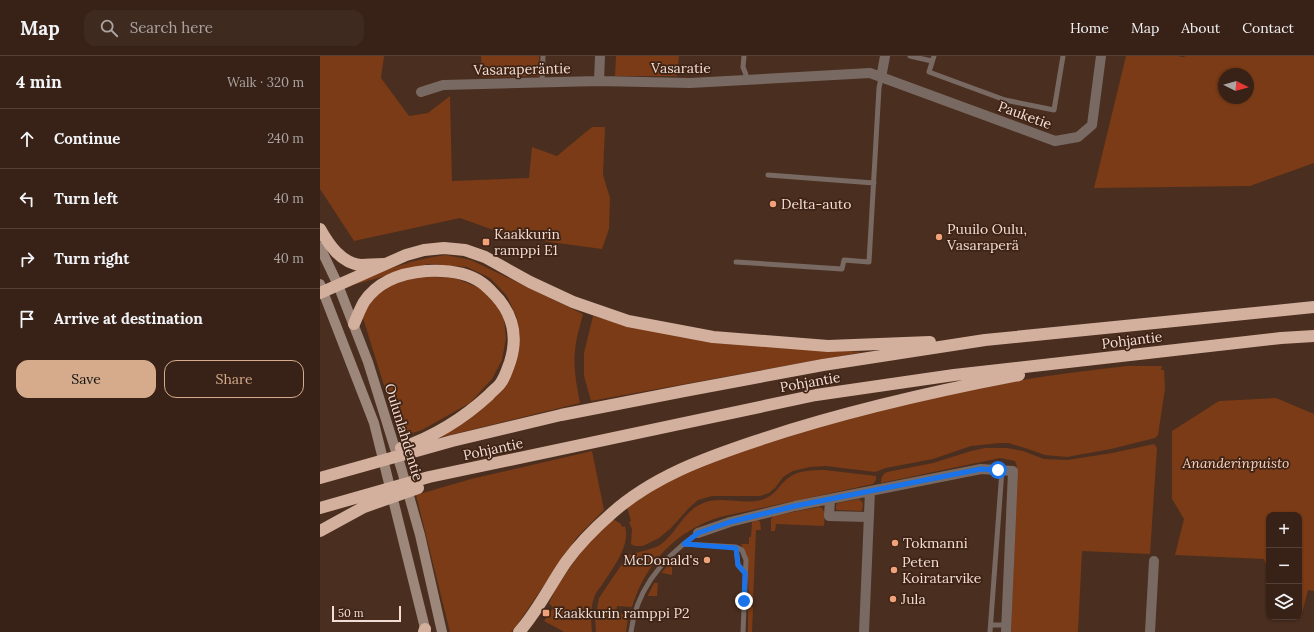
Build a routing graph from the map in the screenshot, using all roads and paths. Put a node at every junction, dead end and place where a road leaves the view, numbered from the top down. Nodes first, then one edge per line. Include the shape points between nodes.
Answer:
1 (543, 56) edge
2 (600, 56) edge
3 (744, 56) edge
4 (885, 56) edge
5 (910, 56) edge
6 (1063, 56) edge
7 (1101, 56) edge
8 (933, 59) edge
9 (881, 78) junction
10 (748, 80) junction
11 (599, 81) junction
12 (542, 83) junction
13 (421, 92) dead end
14 (768, 175) dead end
15 (874, 183) junction
16 (320, 229) edge
17 (320, 247) edge
18 (736, 262) dead end
19 (386, 264) junction
20 (338, 285) junction
21 (321, 289) edge
22 (1314, 308) edge
23 (354, 324) junction
24 (1314, 336) edge
25 (985, 340) junction
26 (1120, 356) junction
27 (468, 470) junction
28 (1002, 470) junction
29 (325, 476) edge
30 (870, 491) junction
31 (830, 500) junction
32 (320, 508) edge
33 (868, 517) junction
34 (320, 531) edge
35 (698, 533) joint
36 (683, 544) junction
37 (736, 548) junction
38 (1154, 560) dead end
39 (745, 573) junction
40 (991, 624) junction
41 (1006, 628) edge
42 (743, 630) edge
43 (425, 631) edge
44 (442, 632) edge
45 (519, 632) edge
46 (631, 632) edge
47 (864, 632) edge
48 (990, 632) edge
49 (1150, 632) edge

1 - 12 lane
2 - 11 street
3 - 10 lane via 743,67
4 - 9 street
5 - 8 lane
6 - 8 lane via 1054,110 1005,100 929,72
7 - 9 street, Pauketie via 1092,125 1078,137 1055,141
9 - 10 street, Vasaratie via 870,74
9 - 15 lane
10 - 11 street, Vasaratie via 690,83
11 - 12 street, Vasaraperäntie
12 - 13 street, Vasaraperäntie via 443,85
14 - 15 lane
15 - 18 lane via 869,262 844,260 842,269
16 - 19 highway via 337,254 349,262 360,265
17 - 20 main road, Oulunlahdentie
19 - 20 highway
19 - 25 highway via 424,250 465,250 485,257 573,302 628,321 713,337 828,346
20 - 21 highway
20 - 23 main road, Oulunlahdentie
21 - 43 main road, Oulunlahdentie via 374,423
22 - 25 highway, Pohjantie
23 - 29 highway via 363,304 374,289 392,278 419,272 452,272 482,282 508,311 514,340 512,356 500,384 457,420 409,445
23 - 44 main road, Oulunlahdentie via 402,471 420,535
24 - 26 highway, Pohjantie
25 - 29 highway, Pohjantie via 823,365 562,415 452,441
26 - 27 highway, Pohjantie via 954,375 816,395
26 - 45 highway via 950,388 870,407 721,453 665,477 626,502 598,525 566,562
27 - 32 highway, Pohjantie via 430,477
27 - 34 highway via 364,507
28 - 30 street via 981,469
28 - 40 lane
28 - 41 street via 1013,471
30 - 31 street
30 - 33 street
31 - 33 street via 829,516
31 - 35 street via 730,522
33 - 47 street
35 - 36 lane
36 - 37 lane
36 - 46 lane via 669,556 639,598
37 - 39 lane via 738,565
37 - 39 lane via 742,550 745,556
38 - 49 street
39 - 42 lane
40 - 41 lane
40 - 48 lane

